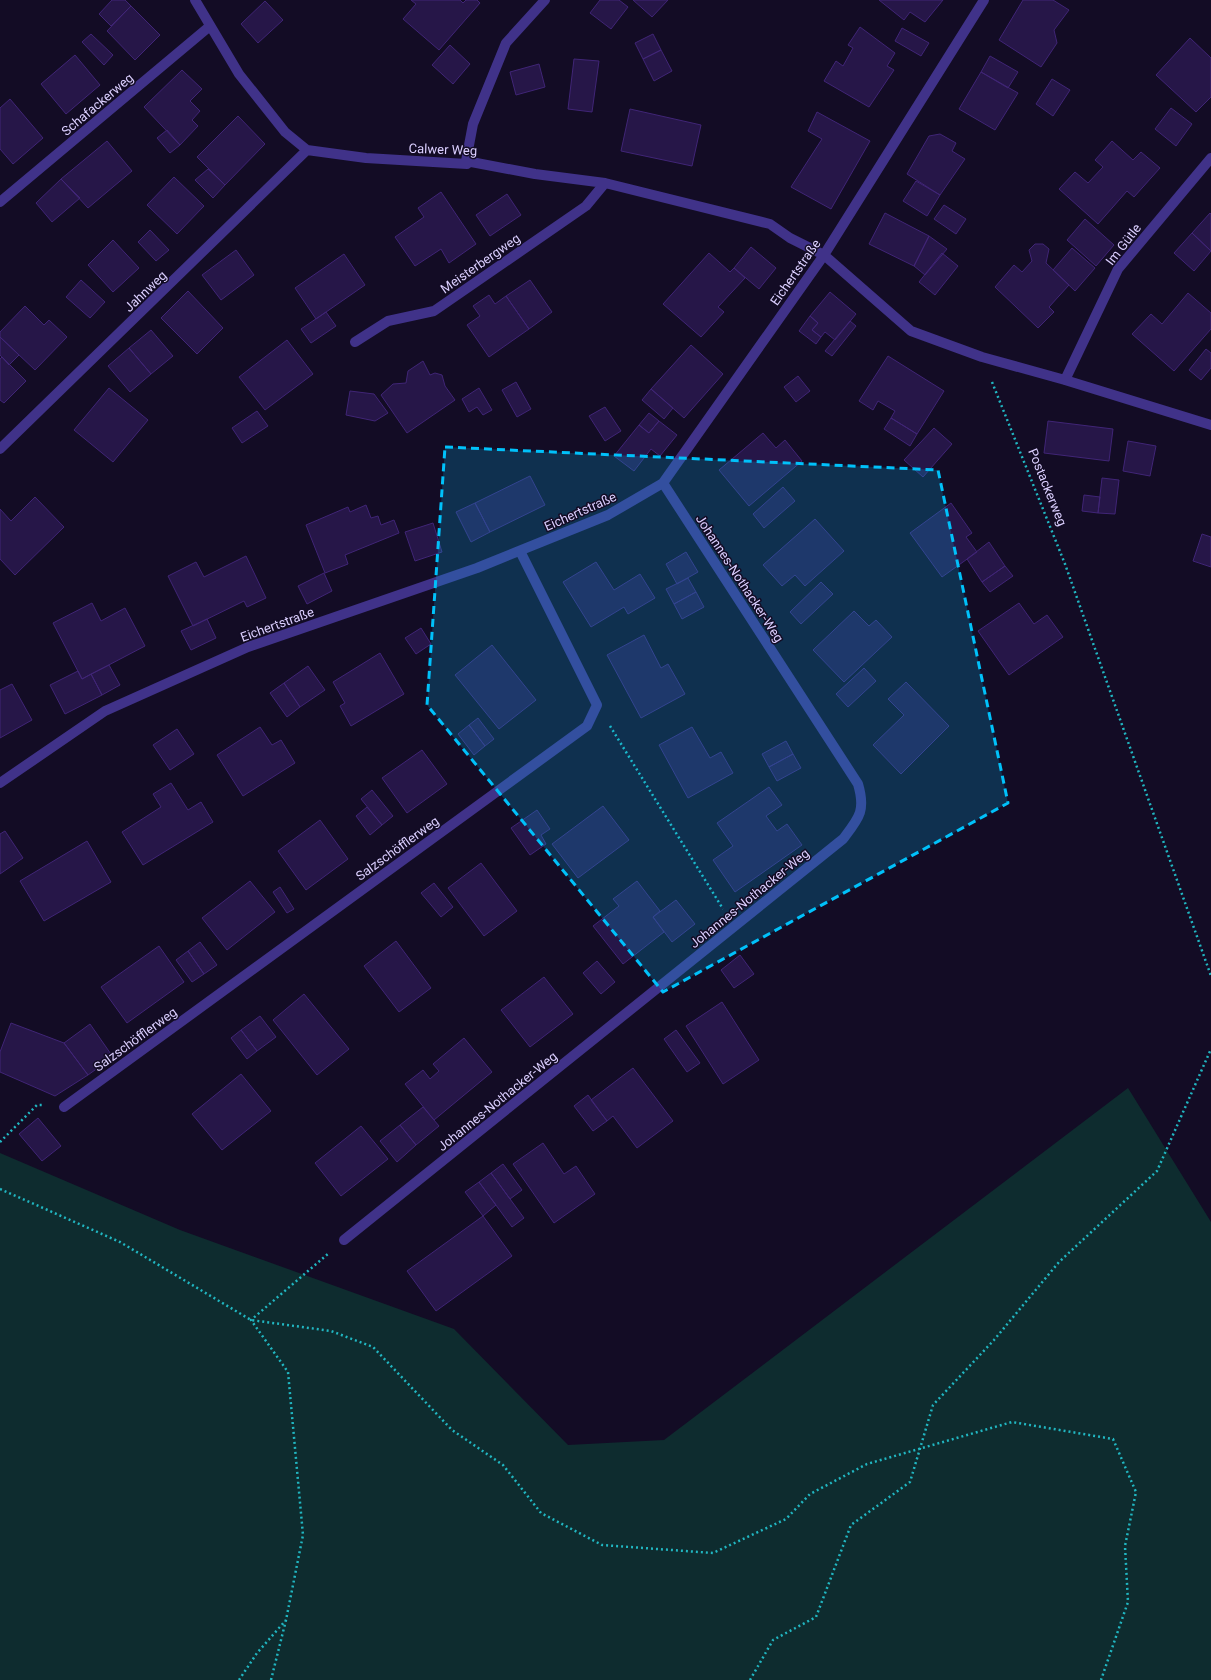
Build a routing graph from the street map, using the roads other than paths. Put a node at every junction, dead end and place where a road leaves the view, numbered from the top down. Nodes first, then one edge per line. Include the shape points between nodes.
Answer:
1 (195, 0) edge
2 (545, 0) edge
3 (984, 0) edge
4 (210, 26) junction
5 (307, 150) junction
6 (1211, 158) edge
7 (466, 161) junction
8 (605, 183) junction
9 (0, 202) edge
10 (824, 255) junction
11 (355, 342) dead end
12 (1066, 380) junction
13 (1211, 425) edge
14 (0, 450) edge
15 (663, 482) junction
16 (520, 551) junction
17 (0, 783) edge
18 (64, 1107) road end
19 (344, 1240) road end

1 - 4 street
2 - 7 street via 506,42 473,124
3 - 10 street, Eichertstraße
4 - 5 street via 239,74 285,132
4 - 9 street, Schafackerweg
5 - 7 street, Calwer Weg via 366,158 467,164
5 - 14 street, Jahnweg
6 - 12 street, Im Gütle via 1118,269
7 - 8 street, Calwer Weg via 535,174
8 - 10 street, Calwer Weg via 770,224 790,238
8 - 11 street, Meisterbergweg via 586,206 434,310 388,321
10 - 12 street via 911,331 982,357
10 - 15 street, Eichertstraße
12 - 13 street
15 - 16 street, Eichertstraße via 608,515
15 - 19 street, Johannes-Nothacker-Weg via 858,784 862,800 855,824 843,839
16 - 17 street, Eichertstraße via 248,647 105,711
16 - 18 street, Salzschöfflerweg via 597,705 587,726

